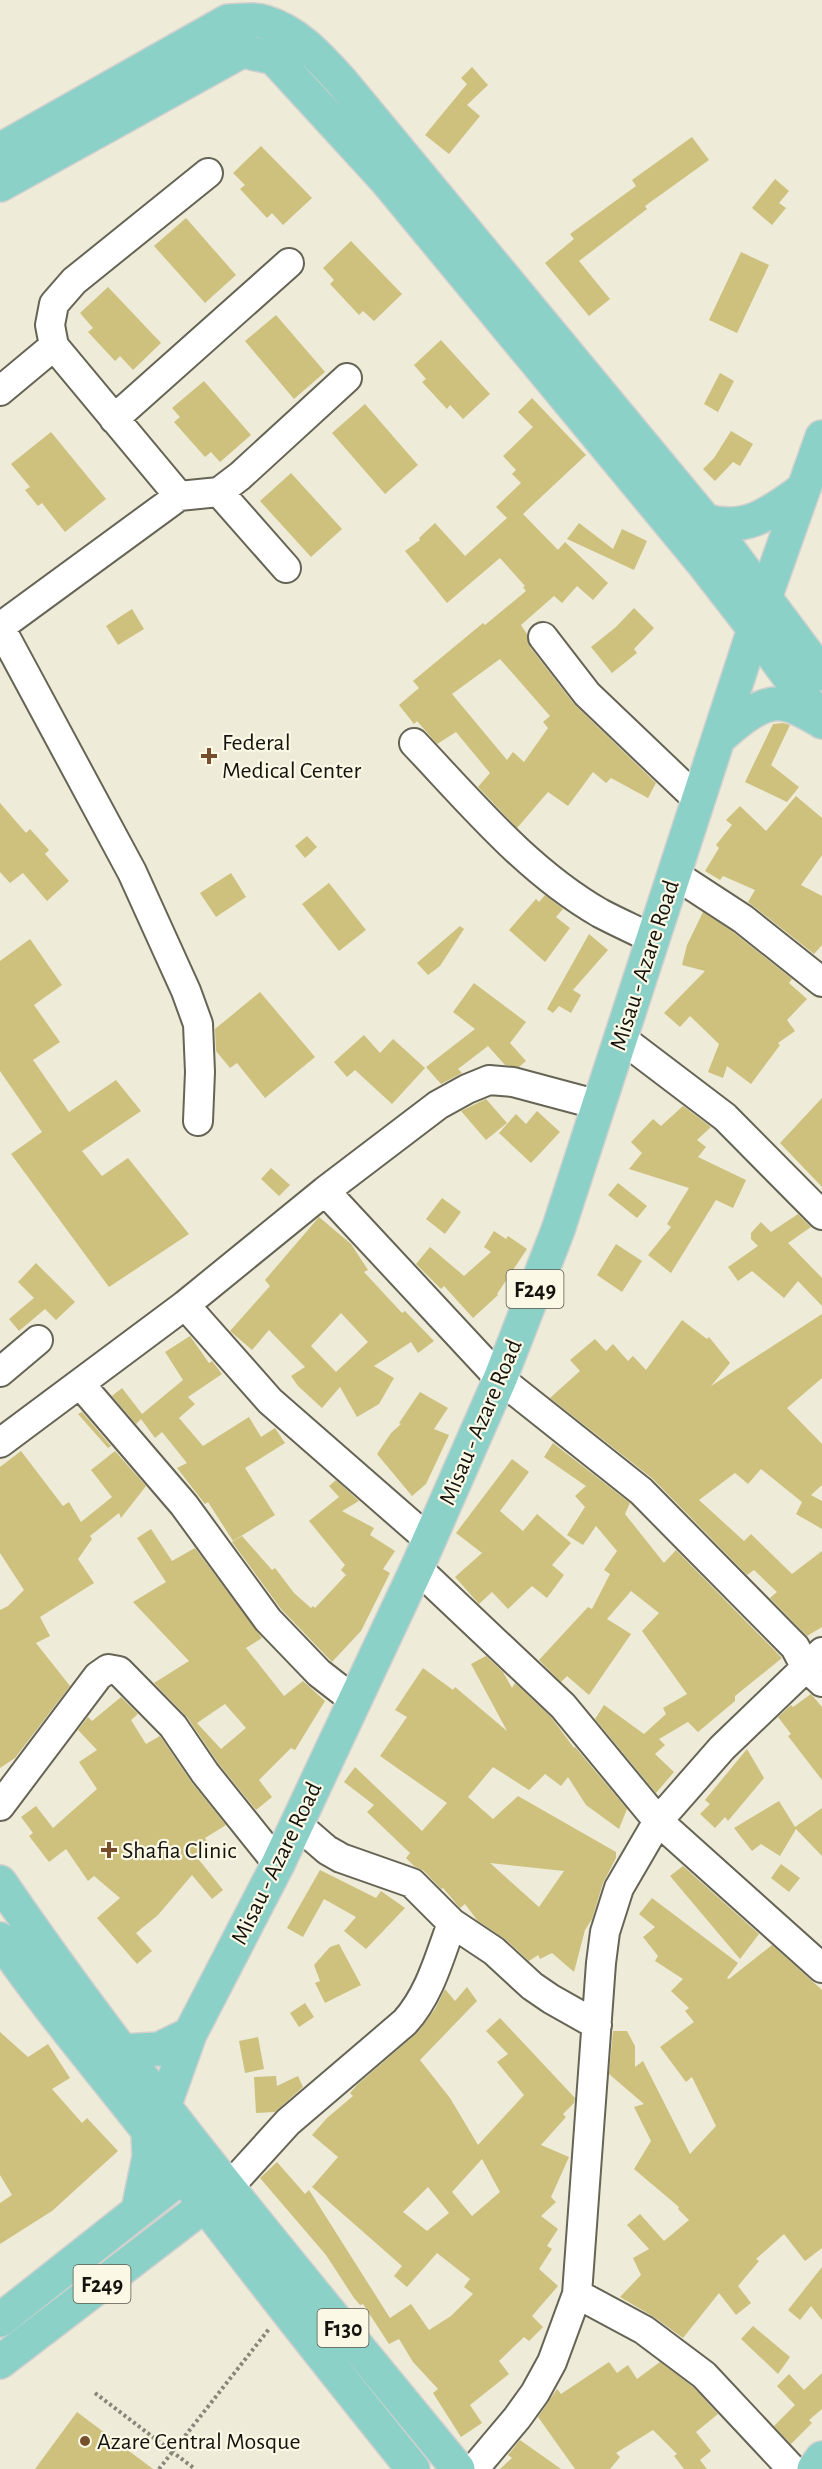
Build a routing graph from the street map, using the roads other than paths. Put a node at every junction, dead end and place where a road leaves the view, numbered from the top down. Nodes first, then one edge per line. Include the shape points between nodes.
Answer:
1 (264, 21) junction
2 (242, 51) junction
3 (0, 150) edge
4 (208, 173) dead end
5 (0, 185) edge
6 (290, 263) dead end
7 (54, 346) junction
8 (347, 378) dead end
9 (0, 391) edge
10 (114, 419) junction
11 (822, 437) edge
12 (802, 490) junction
13 (219, 492) junction
14 (179, 496) junction
15 (706, 521) junction
16 (286, 568) dead end
17 (765, 597) junction
18 (0, 627) edge
19 (754, 629) junction
20 (543, 637) dead end
21 (822, 674) edge
22 (821, 721) edge
23 (718, 739) junction
24 (414, 743) dead end
25 (698, 800) junction
26 (674, 874) junction
27 (653, 939) junction
28 (822, 982) edge
29 (621, 1038) junction
30 (599, 1105) junction
31 (198, 1121) dead end
32 (325, 1191) junction
33 (822, 1215) edge
34 (186, 1305) junction
35 (38, 1340) dead end
36 (0, 1372) edge
37 (500, 1379) junction
38 (81, 1385) junction
39 (0, 1443) edge
40 (423, 1555) junction
41 (816, 1667) edge
42 (355, 1701) junction
43 (0, 1806) edge
44 (658, 1821) junction
45 (297, 1824) junction
46 (278, 1863) junction
47 (0, 1882) edge
48 (452, 1923) junction
49 (0, 1939) edge
50 (822, 1968) edge
51 (597, 2025) junction
52 (190, 2034) junction
53 (123, 2051) junction
54 (156, 2120) junction
55 (194, 2167) junction
56 (216, 2196) junction
57 (138, 2210) junction
58 (577, 2294) junction
59 (0, 2320) edge
60 (0, 2362) edge
61 (822, 2458) edge
62 (413, 2469) edge
63 (458, 2469) edge
64 (474, 2469) edge
65 (792, 2469) edge
66 (814, 2469) edge

1 - 2 main road
1 - 3 main road via 228,21
1 - 15 main road via 312,49 342,82
2 - 5 main road
2 - 19 main road via 274,58 385,179
4 - 7 street via 74,281 54,304 50,325
6 - 10 street
7 - 9 street
7 - 10 street
8 - 13 street
10 - 14 street
11 - 12 main road, Misau - Azare Road / F249
12 - 15 main road via 759,519 722,525
12 - 17 main road, Misau - Azare Road / F249
13 - 14 street
13 - 16 street
14 - 18 street
15 - 17 main road
17 - 19 main road, Misau - Azare Road / F249
17 - 21 main road
18 - 31 street via 132,872 186,991 198,1024
19 - 22 main road
19 - 23 main road, Misau - Azare Road / F249
20 - 25 street via 605,713
22 - 23 main road via 782,704 768,705
23 - 25 main road, Misau - Azare Road / F249
24 - 27 street via 543,873 599,912
25 - 26 main road, Misau - Azare Road / F249
26 - 27 main road, Misau - Azare Road / F249
26 - 28 street via 743,919
27 - 29 main road, Misau - Azare Road / F249
29 - 30 main road, Misau - Azare Road / F249
29 - 33 street via 725,1117
30 - 32 street via 513,1082 489,1080 438,1105
30 - 37 main road, Misau - Azare Road / F249 via 558,1230
32 - 34 street
32 - 37 street
34 - 38 street
34 - 40 street via 270,1401
35 - 36 street
37 - 40 main road, Misau - Azare Road / F249
37 - 41 street via 641,1491
38 - 39 street
38 - 42 street via 184,1505 268,1620 319,1672
40 - 42 main road, Misau - Azare Road / F249
40 - 44 street via 563,1706
41 - 44 street via 722,1748
42 - 45 main road, Misau - Azare Road / F249
43 - 46 street via 98,1676 108,1669 119,1671 173,1726 205,1773
44 - 50 street
44 - 51 street via 619,1888 605,1932
45 - 46 main road, Misau - Azare Road / F249
45 - 48 street via 341,1858 412,1883
46 - 52 main road, Misau - Azare Road / F249
47 - 53 main road, F130 via 61,1971
48 - 51 street via 494,1951 551,1999
48 - 56 street via 417,2009 288,2122
49 - 54 main road, F130 via 34,1988
51 - 58 street
52 - 53 main road via 159,2049
52 - 54 main road, Misau - Azare Road / F249
53 - 54 main road, F130
54 - 55 main road, F130
54 - 57 main road, Misau - Azare Road
55 - 56 main road, F130
55 - 57 main road, F249
56 - 60 main road, F249
56 - 62 main road, F130 via 285,2310
56 - 63 main road, F130
57 - 59 main road, F249
58 - 64 street via 552,2362 535,2393
58 - 65 street via 644,2330 704,2375
61 - 66 main road

